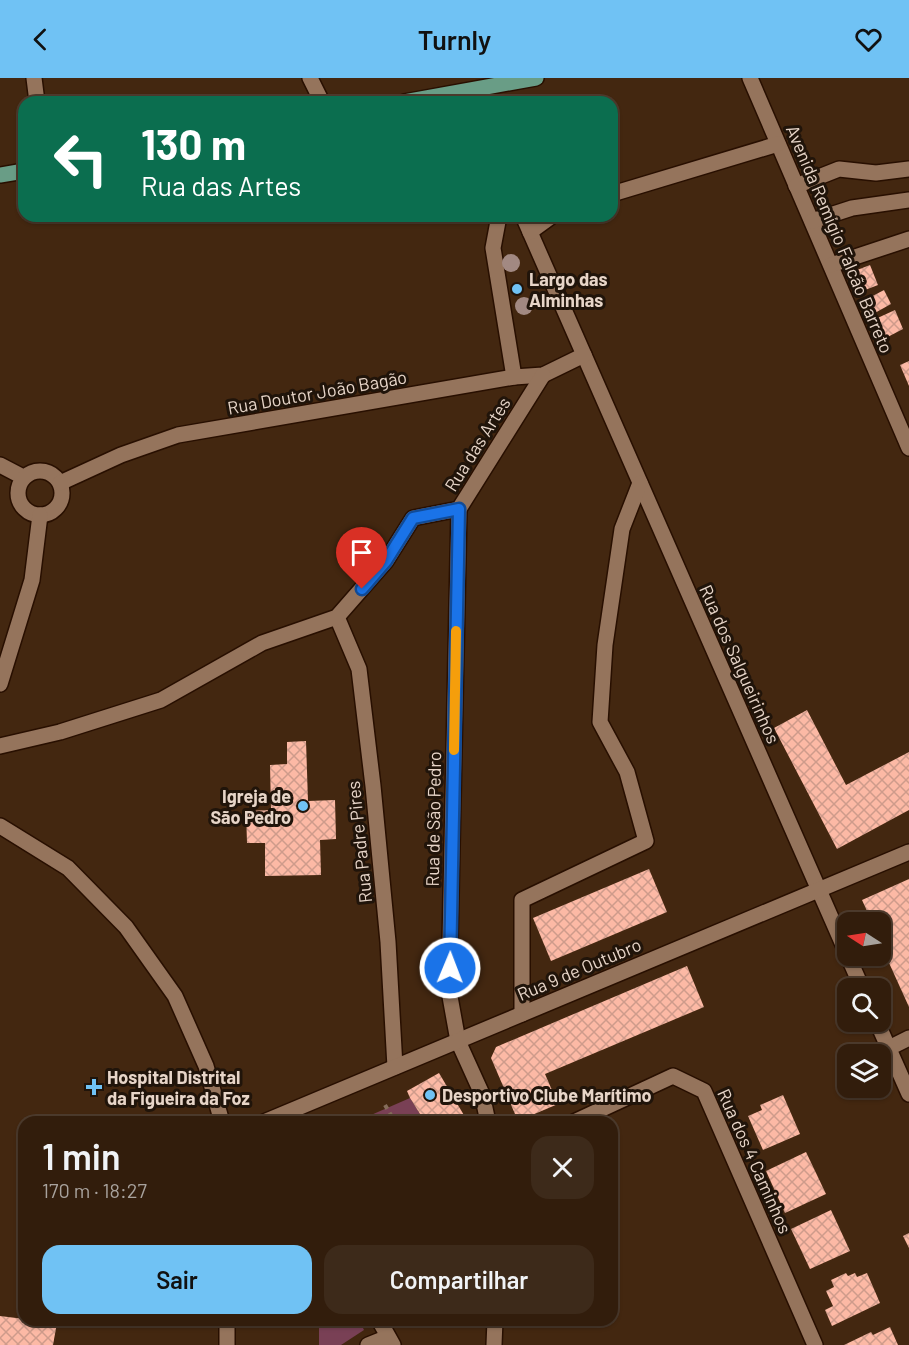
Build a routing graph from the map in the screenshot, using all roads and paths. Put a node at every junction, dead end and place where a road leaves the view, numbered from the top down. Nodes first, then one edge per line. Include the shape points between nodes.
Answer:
1 (34, 78) edge
2 (310, 78) edge
3 (536, 78) edge
4 (750, 78) edge
5 (474, 90) edge
6 (36, 96) edge
7 (319, 96) edge
8 (439, 96) edge
9 (778, 144) junction
10 (909, 169) edge
11 (18, 172) edge
12 (0, 175) edge
13 (796, 186) junction
14 (618, 192) edge
15 (909, 200) edge
16 (812, 221) junction
17 (498, 222) edge
18 (526, 222) edge
19 (544, 222) edge
20 (530, 232) junction
21 (909, 239) edge
22 (831, 265) junction
23 (584, 355) junction
24 (543, 375) junction
25 (514, 377) junction
26 (909, 448) edge
27 (0, 465) edge
28 (23, 477) junction
29 (60, 483) junction
30 (640, 483) junction
31 (459, 509) junction
32 (40, 515) junction
33 (337, 617) junction
34 (0, 684) edge
35 (0, 746) edge
36 (0, 826) edge
37 (909, 852) edge
38 (818, 890) junction
39 (858, 978) edge
40 (522, 1014) junction
41 (909, 1038) edge
42 (458, 1041) junction
43 (891, 1047) edge
44 (891, 1053) edge
45 (395, 1067) junction
46 (909, 1094) edge
47 (385, 1105) dead end
48 (220, 1116) edge
49 (278, 1116) edge
50 (391, 1116) edge
51 (488, 1116) edge
52 (587, 1116) edge
53 (227, 1326) edge
54 (382, 1326) edge
55 (495, 1326) edge
56 (391, 1341) edge
57 (227, 1345) edge
58 (368, 1345) edge
59 (494, 1345) edge
60 (815, 1345) edge

1 - 6 street
2 - 7 street
3 - 5 main road
4 - 9 street, Avenida Remígio Falcão Barreto
5 - 8 main road
9 - 13 street, Avenida Remígio Falcão Barreto
9 - 14 street
10 - 13 street via 876,173 839,169
11 - 12 main road
13 - 16 street, Avenida Remígio Falcão Barreto
15 - 16 street via 852,208
16 - 22 street, Avenida Remígio Falcão Barreto
17 - 25 street via 493,248
18 - 20 street
19 - 20 street
20 - 23 street
21 - 22 street
22 - 26 street, Avenida Remígio Falcão Barreto
23 - 24 street, Rua Doutor João Bagão
23 - 30 street, Rua dos Salgueirinhos
24 - 25 street, Rua Doutor João Bagão
24 - 31 street, Rua das Artes
25 - 29 street, Rua Doutor João Bagão via 178,435
27 - 28 street
28 - 29 street via 45,471
28 - 32 street via 17,495 19,502 24,509
29 - 32 street via 59,504 48,514
30 - 38 street, Rua dos Salgueirinhos
30 - 40 street via 622,529 605,645 600,722 627,772 646,841 522,900
31 - 33 street, Rua das Artes via 413,518 386,561
31 - 42 street, Rua de São Pedro via 449,991
32 - 34 street via 32,580
33 - 35 street via 262,643 161,700 60,732
33 - 45 street, Rua Padre Pires via 359,669 388,942
36 - 48 street via 68,868 126,927 175,996 206,1066
37 - 38 street, Rua 9 de Outubro
38 - 39 street, Rua dos Salgueirinhos
38 - 40 street, Rua 9 de Outubro
40 - 42 street, Rua 9 de Outubro
41 - 43 street
42 - 45 street, Rua 9 de Outubro
42 - 51 street, Rua de São Pedro
44 - 46 street
45 - 49 street, Rua 9 de Outubro
47 - 50 path
52 - 60 street, Rua dos 4 Caminhos via 673,1076 704,1091
53 - 57 street
54 - 56 street
55 - 59 street
56 - 58 street

